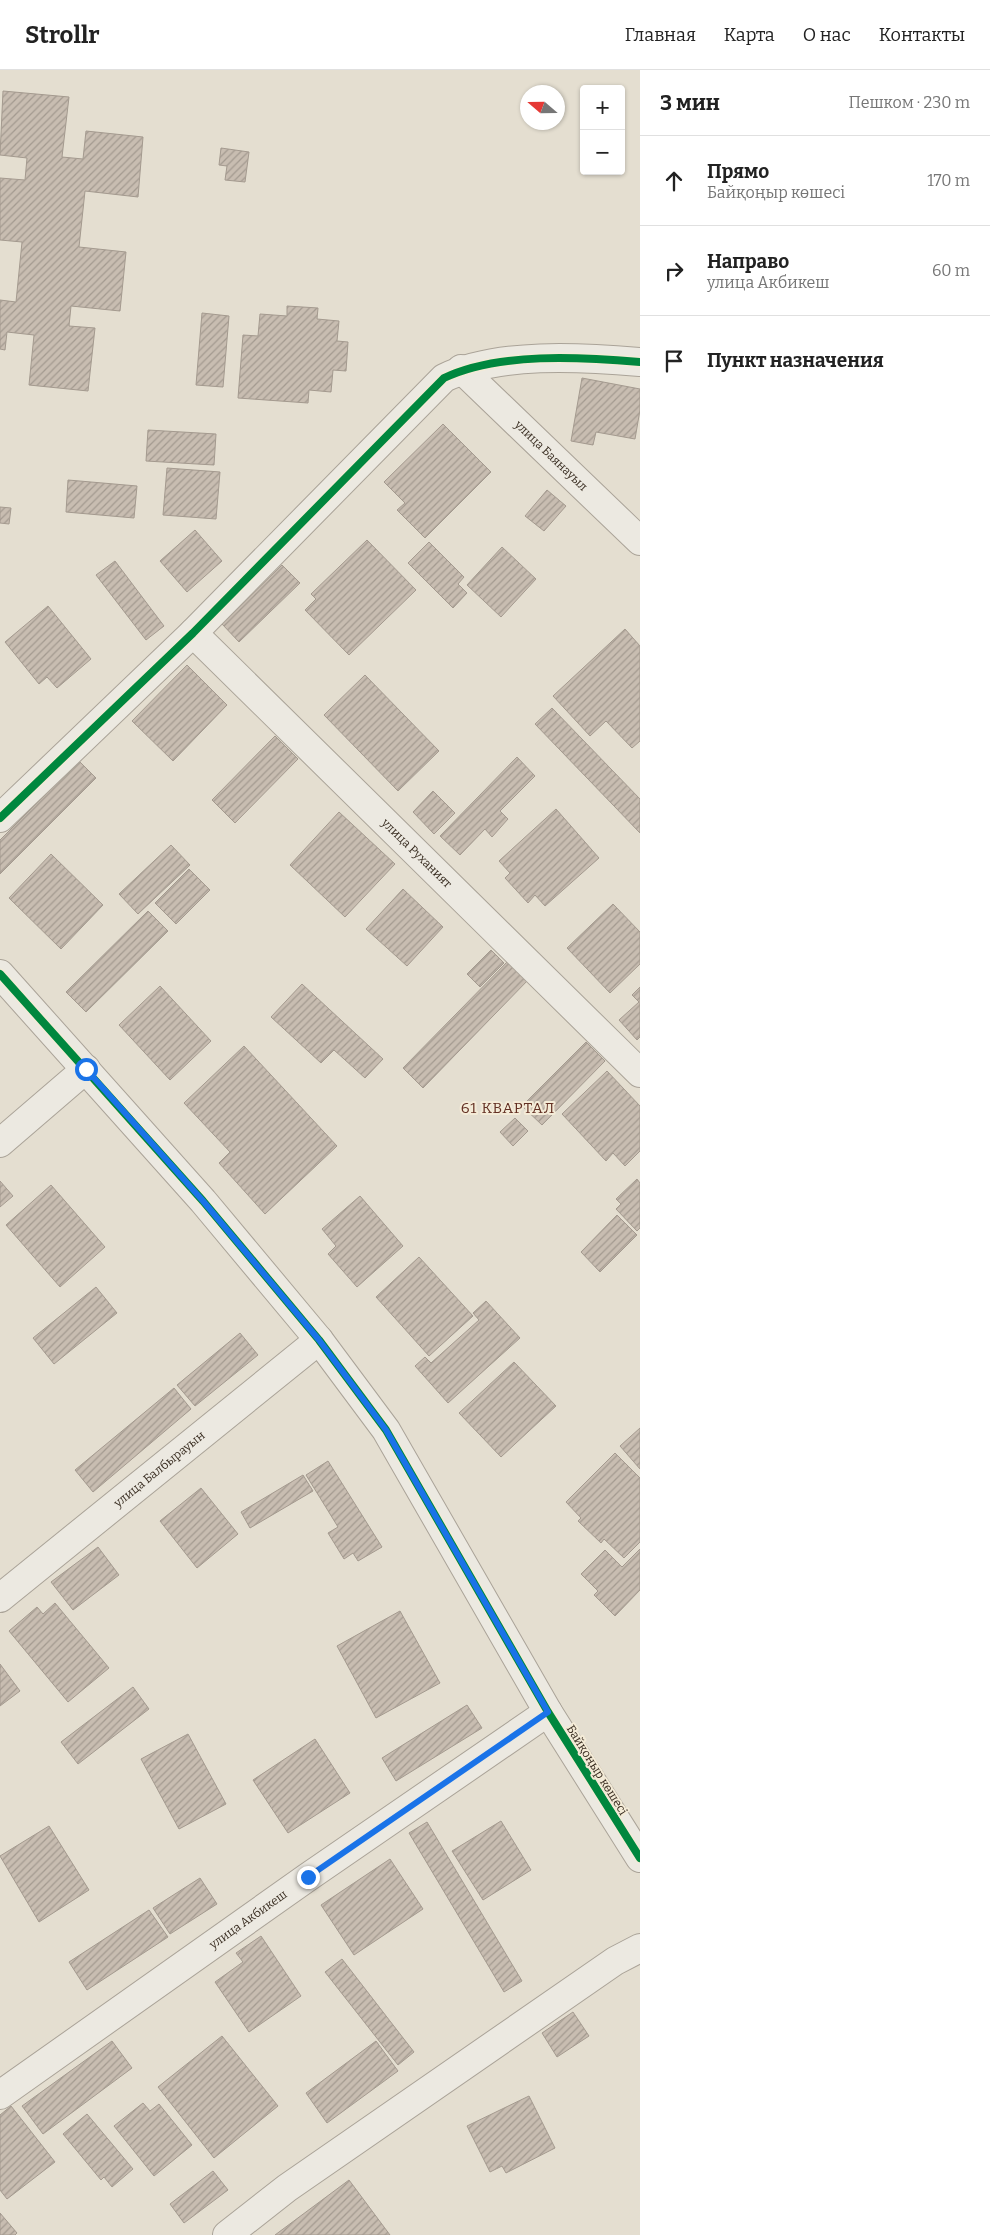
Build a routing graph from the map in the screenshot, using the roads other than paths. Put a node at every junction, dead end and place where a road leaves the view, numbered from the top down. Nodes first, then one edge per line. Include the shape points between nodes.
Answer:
1 (640, 362) edge
2 (462, 369) junction
3 (640, 541) edge
4 (194, 633) junction
5 (0, 818) edge
6 (0, 974) edge
7 (86, 1069) junction
8 (640, 1073) edge
9 (0, 1144) edge
10 (319, 1340) junction
11 (0, 1598) edge
12 (548, 1712) junction
13 (640, 1858) edge
14 (640, 1948) edge
15 (0, 2095) edge
16 (227, 2235) edge

1 - 2 street via 510,360
2 - 3 street, улица Баянауыл
2 - 4 street via 444,378
4 - 5 street
4 - 8 street, улица Руханият
6 - 7 street, Байқоңыр көшесі
7 - 9 street
7 - 10 street, Байқоңыр көшесі via 203,1201
10 - 11 street, улица Балбырауын
10 - 12 street, Байқоңыр көшесі via 386,1430
12 - 13 street, Байқоңыр көшесі
12 - 15 street, улица Акбикеш
14 - 16 street via 607,1967 296,2183

